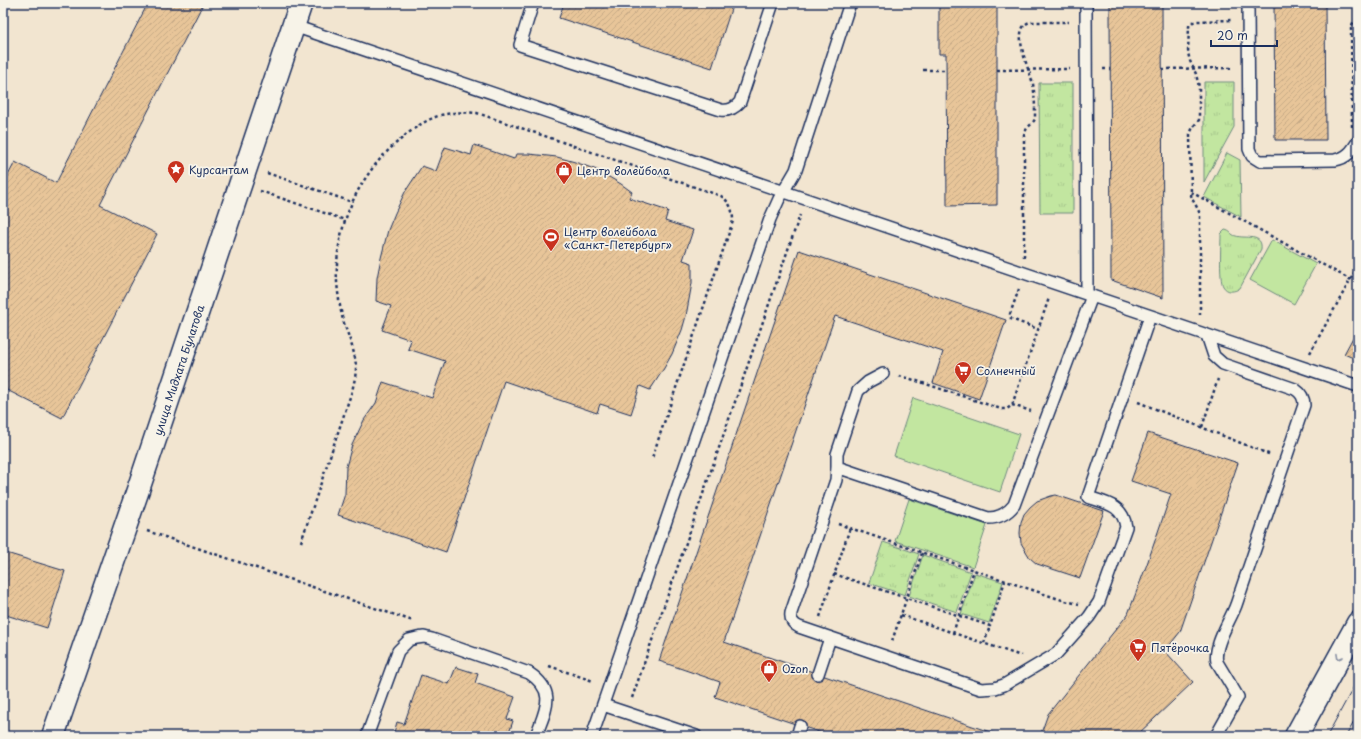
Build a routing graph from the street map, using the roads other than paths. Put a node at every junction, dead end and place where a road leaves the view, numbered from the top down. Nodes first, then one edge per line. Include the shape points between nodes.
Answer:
1 (301, 3) edge
2 (534, 3) edge
3 (773, 3) edge
4 (850, 3) edge
5 (1086, 3) edge
6 (1248, 3) edge
7 (294, 26) junction
8 (1358, 141) edge
9 (783, 192) junction
10 (1089, 295) junction
11 (1150, 316) junction
12 (1207, 335) junction
13 (883, 374) road end
14 (1358, 386) edge
15 (837, 467) junction
16 (1358, 623) edge
17 (830, 638) junction
18 (818, 674) dead end
19 (603, 705) junction
20 (53, 736) edge
21 (368, 736) edge
22 (536, 736) edge
23 (592, 736) edge
24 (696, 736) edge
25 (1216, 736) edge
26 (1296, 736) edge

1 - 7 street, улица Мидхата Булатова
2 - 3 lane via 520,45 727,111 740,102
4 - 9 lane via 796,170
5 - 10 lane
6 - 8 lane via 1250,153 1255,159 1260,160 1335,160 1352,152
7 - 9 lane
7 - 20 street, улица Мидхата Булатова
9 - 10 lane
9 - 19 lane via 770,219
10 - 11 lane
10 - 15 lane via 1014,505 1008,512 988,518
11 - 12 lane
11 - 17 lane via 1087,501 1112,505 1118,509 1126,527 1102,597 1061,650 1004,685 981,689
12 - 14 lane
12 - 25 lane via 1214,356 1223,364 1295,389 1303,397 1304,405 1235,607 1216,653 1217,662 1238,697
13 - 15 lane via 858,391 837,454
15 - 17 lane via 836,480 791,613 794,625
16 -> 26 street
17 - 18 lane
19 - 23 lane
19 - 24 lane
21 - 22 lane via 398,651 409,640 424,637 529,673 536,678 546,692 548,702

